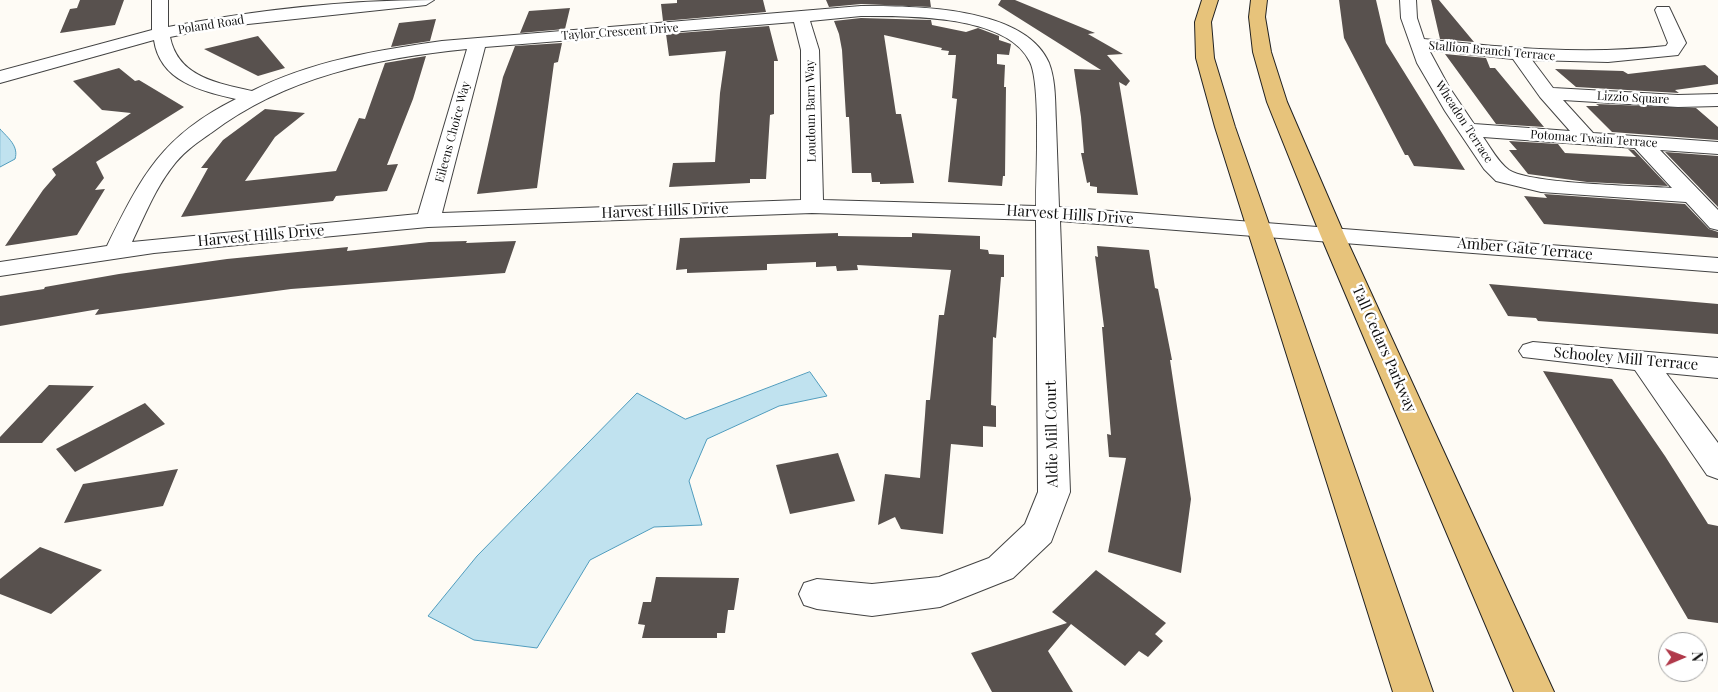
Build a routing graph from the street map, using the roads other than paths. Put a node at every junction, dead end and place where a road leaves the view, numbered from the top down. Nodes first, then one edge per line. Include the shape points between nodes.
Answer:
1 (160, 0) edge
2 (426, 0) edge
3 (1210, 0) edge
4 (1260, 0) edge
5 (1408, 0) edge
6 (1664, 10) dead end
7 (801, 17) junction
8 (162, 34) junction
9 (477, 44) junction
10 (1418, 44) junction
11 (1519, 55) junction
12 (0, 77) edge
13 (1547, 93) junction
14 (254, 97) junction
15 (1718, 100) edge
16 (1470, 130) junction
17 (1586, 137) junction
18 (1641, 142) junction
19 (1718, 148) edge
20 (1692, 196) junction
21 (812, 206) junction
22 (1047, 213) junction
23 (428, 220) junction
24 (1718, 223) edge
25 (1258, 228) junction
26 (1332, 234) junction
27 (116, 251) junction
28 (1718, 265) edge
29 (0, 269) edge
30 (1533, 351) dead end
31 (1643, 361) junction
32 (1718, 368) edge
33 (1718, 467) edge
34 (817, 594) dead end
35 (1413, 692) edge
36 (1534, 692) edge

1 - 8 street
2 - 8 street, Poland Road via 273,15
3 - 25 main road via 1203,22 1205,58
4 - 26 main road, Tall Cedars Parkway via 1257,17 1262,52 1277,102
5 - 10 street, Wheadon Terrace via 1407,9
6 - 11 street, Stallion Branch Terrace via 1677,44 1672,50 1579,57
7 - 9 street, Taylor Crescent Drive
7 - 21 street, Loudoun Barn Way via 810,50
7 - 22 street, Taylor Crescent Drive via 915,10 976,21 1025,42 1039,61 1045,92
8 - 12 street, Poland Road
8 - 14 street via 172,66 183,76 198,84
9 - 14 street, Taylor Crescent Drive via 394,52 308,75
9 - 23 street, Eileens Choice Way
10 - 11 street, Stallion Branch Terrace
10 - 16 street, Wheadon Terrace via 1437,82
11 - 13 street
13 - 15 street, Lizzio Square via 1678,101
13 - 17 street
14 - 27 street, Taylor Crescent Drive via 214,119 166,160
16 - 17 street, Potomac Twain Terrace
16 - 20 street, Wheadon Terrace via 1495,169 1504,176 1541,185
17 - 18 street, Potomac Twain Terrace
18 - 19 street, Potomac Twain Terrace
18 - 20 street
20 - 24 street
21 - 22 street, Harvest Hills Drive
21 - 23 street, Harvest Hills Drive
22 - 25 street, Harvest Hills Drive
22 - 34 street, Aldie Mill Court via 1054,492 1039,532 1001,568 940,592 872,600
23 - 27 street, Harvest Hills Drive
25 - 26 street, Harvest Hills Drive
25 - 35 main road
26 - 28 street, Amber Gate Terrace
26 - 36 main road, Tall Cedars Parkway
27 - 29 street, Harvest Hills Drive
30 - 31 street, Schooley Mill Terrace
31 - 32 street, Schooley Mill Terrace
31 - 33 street

